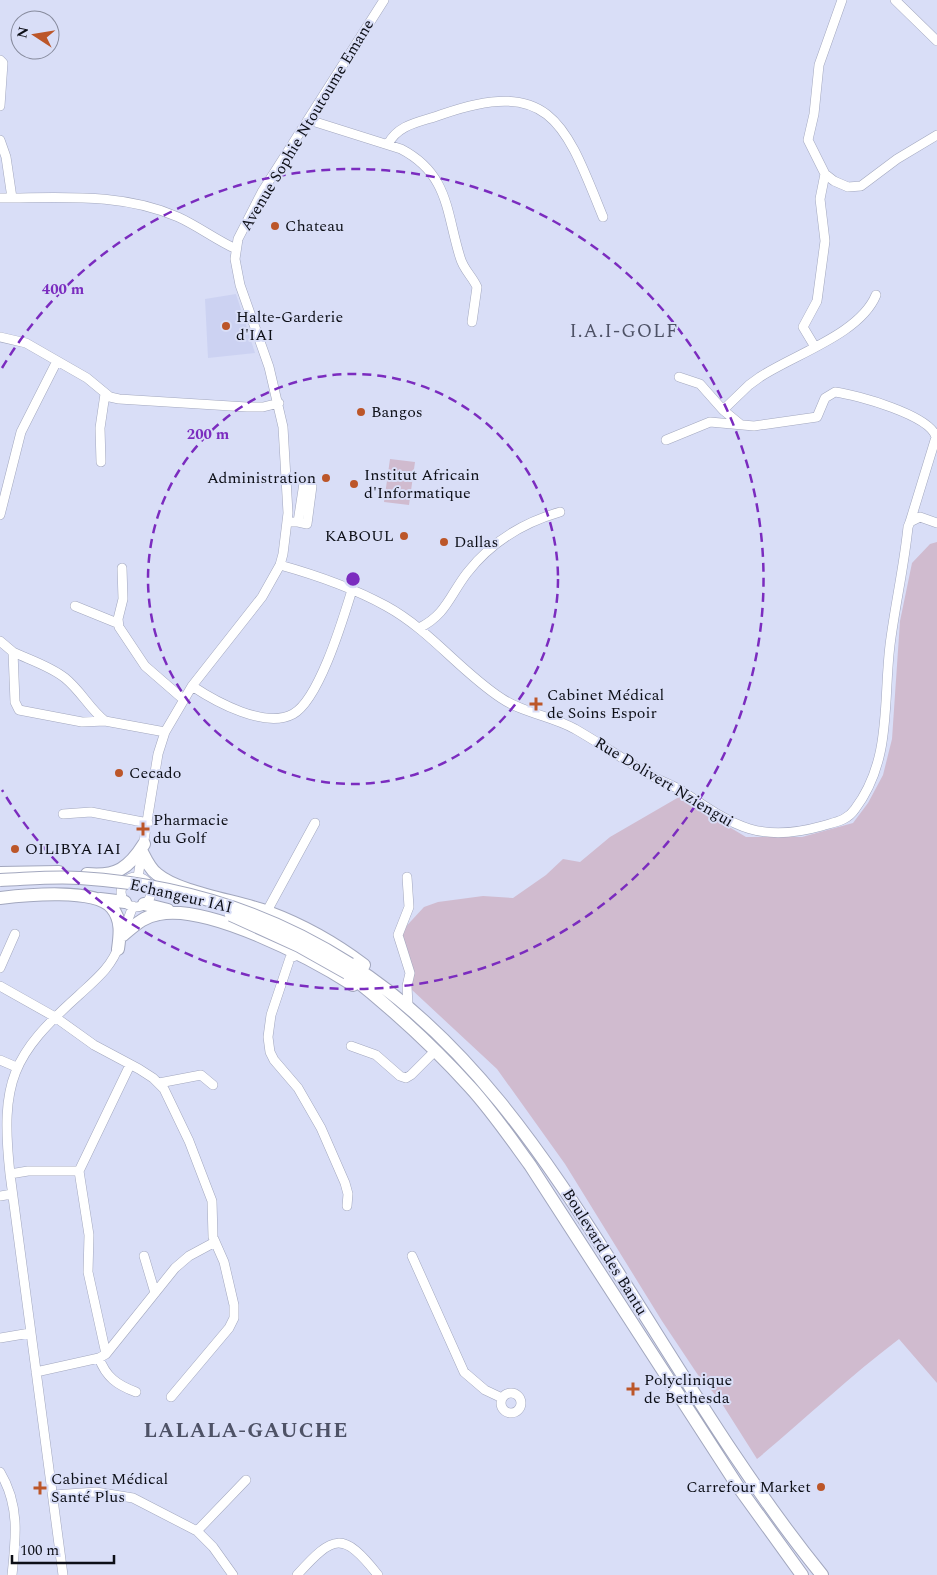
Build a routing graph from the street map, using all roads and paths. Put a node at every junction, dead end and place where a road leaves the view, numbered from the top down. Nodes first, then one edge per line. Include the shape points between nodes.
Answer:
1 (384, 0) edge
2 (842, 0) edge
3 (895, 0) edge
4 (937, 41) edge
5 (0, 60) edge
6 (0, 106) edge
7 (308, 120) junction
8 (937, 135) edge
9 (0, 140) edge
10 (388, 144) junction
11 (825, 174) junction
12 (0, 198) edge
13 (12, 198) junction
14 (603, 216) dead end
15 (236, 249) junction
16 (876, 295) dead end
17 (472, 322) dead end
18 (0, 337) edge
19 (815, 347) junction
20 (57, 361) junction
21 (680, 377) dead end
22 (105, 394) junction
23 (279, 403) junction
24 (723, 410) junction
25 (740, 424) junction
26 (666, 440) dead end
27 (101, 462) dead end
28 (560, 512) dead end
29 (0, 515) edge
30 (287, 522) junction
31 (298, 522) dead end
32 (910, 522) junction
33 (937, 523) edge
34 (280, 566) junction
35 (122, 568) dead end
36 (352, 590) junction
37 (75, 606) dead end
38 (117, 624) junction
39 (419, 628) junction
40 (0, 641) edge
41 (13, 652) junction
42 (192, 686) junction
43 (183, 699) junction
44 (105, 721) junction
45 (165, 732) junction
46 (63, 814) dead end
47 (148, 822) junction
48 (315, 823) dead end
49 (142, 853) junction
50 (0, 873) edge
51 (94, 875) junction
52 (407, 877) dead end
53 (0, 880) edge
54 (137, 880) junction
55 (0, 888) edge
56 (184, 888) junction
57 (0, 898) edge
58 (98, 898) junction
59 (134, 904) junction
60 (267, 911) junction
61 (179, 912) junction
62 (124, 931) junction
63 (15, 934) dead end
64 (118, 949) junction
65 (300, 954) junction
66 (0, 968) edge
67 (348, 969) junction
68 (0, 986) edge
69 (408, 1006) junction
70 (55, 1017) junction
71 (400, 1019) junction
72 (351, 1046) dead end
73 (434, 1052) junction
74 (0, 1060) edge
75 (130, 1065) junction
76 (14, 1066) junction
77 (159, 1083) junction
78 (213, 1085) dead end
79 (2, 1107) edge
80 (1, 1142) edge
81 (79, 1172) junction
82 (10, 1174) junction
83 (12, 1194) junction
84 (0, 1196) edge
85 (347, 1206) dead end
86 (214, 1242) junction
87 (144, 1256) dead end
88 (412, 1256) dead end
89 (155, 1293) junction
90 (30, 1333) junction
91 (0, 1338) edge
92 (102, 1356) junction
93 (36, 1372) junction
94 (136, 1392) dead end
95 (171, 1397) dead end
96 (502, 1398) dead end
97 (0, 1472) edge
98 (246, 1480) dead end
99 (54, 1495) junction
100 (197, 1531) junction
101 (12, 1575) edge
102 (64, 1575) edge
103 (233, 1575) edge
104 (297, 1575) edge
105 (378, 1575) edge
106 (802, 1575) edge
107 (822, 1575) edge

1 - 7 street, Avenue Sophie Ntoutoume Emane
2 - 11 street via 819,66 808,140
3 - 4 street
5 - 6 street via 4,63
7 - 10 street
7 - 15 street, Avenue Sophie Ntoutoume Emane via 251,211
8 - 11 street via 861,186 848,187 834,182
9 - 13 street
10 - 14 street via 402,128 458,109 497,100 527,103 553,119 577,156
10 - 17 street via 412,155 424,165 444,194 460,258 477,287
11 - 19 street via 820,199 825,241 817,301 803,327
12 - 13 street
13 - 15 street via 124,201 178,217
15 - 23 street, Avenue Sophie Ntoutoume Emane via 240,285
16 - 19 street via 858,322
18 - 20 street via 26,343
19 - 24 street via 760,377
20 - 22 street via 87,378
20 - 29 street via 21,432
21 - 24 street via 700,384
22 - 23 street via 119,399 170,404 255,407
22 - 27 street via 99,438
23 - 30 street, Avenue Sophie Ntoutoume Emane via 286,463
24 - 25 street
25 - 26 street via 710,422
25 - 32 street, Rue Dolivert Nziengui via 754,426 817,417 822,401 835,392 889,407 929,426 936,437
28 - 39 street via 537,519 499,540 467,573 445,609 433,621
30 - 31 street
30 - 34 street, Avenue Sophie Ntoutoume Emane
32 - 33 street via 920,517
32 - 39 street, Rue Dolivert Nziengui via 890,647 885,733 878,767 853,812 845,819 814,828 760,832 732,823 573,728 503,700
34 - 36 street, Rue Dolivert Nziengui
34 - 42 street, Avenue Sophie Ntoutoume Emane via 246,619
35 - 38 street via 123,599
36 - 39 street, Rue Dolivert Nziengui via 388,607
36 - 42 street via 341,628 316,684 308,699 293,714 279,719 252,715
37 - 38 street
38 - 43 street via 145,666
40 - 41 street
41 - 44 street via 65,678
41 - 44 street via 15,702 19,710 82,722
42 - 43 street, Avenue Sophie Ntoutoume Emane
43 - 45 street, Avenue Sophie Ntoutoume Emane
44 - 45 street
45 - 47 street, Avenue Sophie Ntoutoume Emane via 158,754
46 - 47 street via 98,813
47 - 49 street, Avenue Sophie Ntoutoume Emane
48 - 60 street
49 - 51 highway via 123,869
49 - 54 street, Avenue Sophie Ntoutoume Emane
49 - 56 highway via 157,875
50 - 51 highway via 32,871
51 - 54 highway
52 - 69 street via 409,907 398,935 410,973
53 - 67 highway, Echangeur IAI, bridge via 80,878 178,892 263,918 320,946
54 - 56 highway
54 - 59 street via 150,892
54 - 59 street via 121,890
55 - 67 highway, Echangeur IAI, bridge via 90,886 176,900 230,915
56 - 60 highway
57 - 58 highway via 63,895
58 - 59 highway
58 - 64 highway via 108,904 117,916
59 - 61 highway
59 - 62 street
60 - 69 highway via 315,933 354,957 385,981
61 - 62 highway via 152,915
61 - 65 highway via 239,929
62 - 64 street
63 - 66 street
64 - 70 street via 105,971
65 - 71 highway via 336,974
65 - 85 street via 290,958 286,968 271,1014 268,1044 274,1060 298,1088 321,1128 345,1183
67 - 69 highway, Boulevard des Bantu
67 - 71 highway, Boulevard des Bantu
68 - 70 street
69 - 107 highway, Boulevard des Bantu via 473,1068 561,1183 769,1505
70 - 75 street via 94,1045
70 - 76 street via 27,1044
71 - 73 highway, Boulevard des Bantu
72 - 73 street via 376,1055 406,1078
73 - 106 highway, Boulevard des Bantu via 470,1087 530,1165 736,1486
74 - 76 street
75 - 77 street
75 - 81 street
76 - 79 street
77 - 78 street via 201,1075
77 - 86 street via 204,1177 212,1201
79 - 80 street
80 - 82 street
81 - 82 street
81 - 92 street via 89,1235 88,1272
82 - 83 street
83 - 84 street
83 - 90 street
86 - 89 street via 183,1260
86 - 95 street via 224,1262 234,1318
87 - 89 street
88 - 96 street via 464,1372 485,1390
89 - 92 street
90 - 91 street
90 - 93 street
92 - 93 street
92 - 94 street via 108,1377
93 - 99 street
97 - 101 street via 8,1486 15,1514
98 - 100 street
99 - 100 street via 96,1492 125,1495
99 - 102 street
100 - 103 street
104 - 105 street via 326,1547 345,1542

